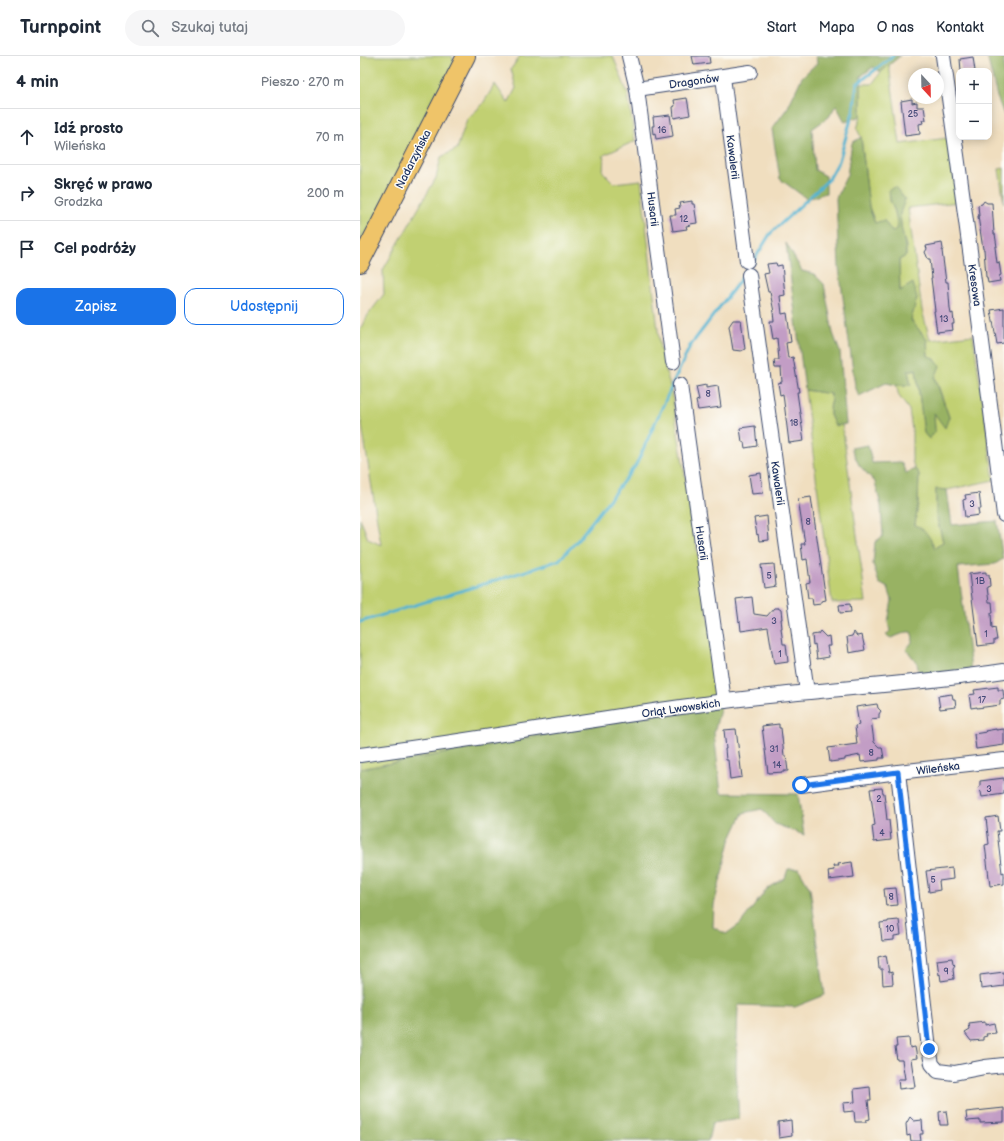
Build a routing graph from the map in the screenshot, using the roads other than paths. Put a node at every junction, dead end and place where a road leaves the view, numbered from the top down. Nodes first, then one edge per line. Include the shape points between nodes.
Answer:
1 (466, 56) edge
2 (629, 56) edge
3 (943, 56) edge
4 (750, 72) dead end
5 (723, 77) junction
6 (637, 89) junction
7 (360, 262) edge
8 (673, 362) dead end
9 (680, 385) dead end
10 (1004, 515) edge
11 (1004, 671) edge
12 (807, 692) junction
13 (724, 701) junction
14 (360, 755) edge
15 (1004, 760) edge
16 (898, 772) junction
17 (801, 785) dead end
18 (1004, 1065) edge

1 - 7 main road, Nadarzyńska
2 - 6 street, Husarii
3 - 10 street, Kresowa
4 - 5 street, Dragonów
5 - 6 street, Dragonów
5 - 12 street, Kawalerii
6 - 8 street, Husarii
9 - 13 street, Husarii
11 - 12 street, Orląt Lwowskich via 954,679
12 - 13 street, Orląt Lwowskich
13 - 14 street, Orląt Lwowskich
15 - 16 street, Wileńska
16 - 17 street, Wileńska
16 - 18 street via 932,1064 938,1071 954,1073

